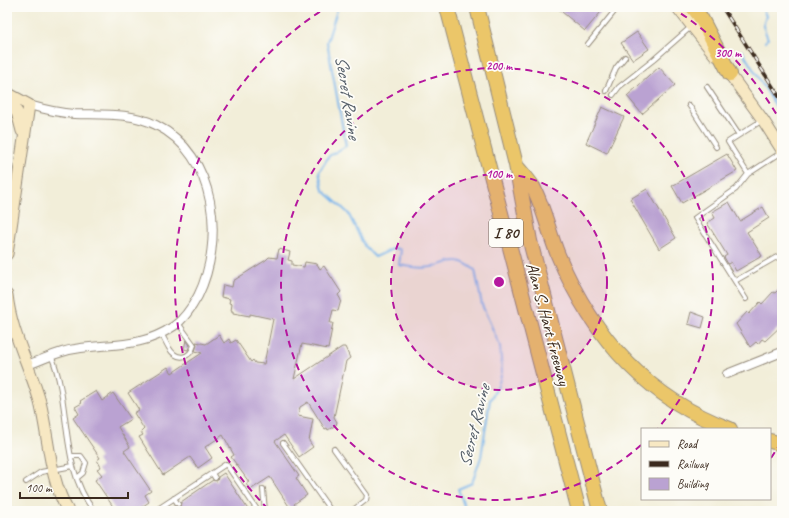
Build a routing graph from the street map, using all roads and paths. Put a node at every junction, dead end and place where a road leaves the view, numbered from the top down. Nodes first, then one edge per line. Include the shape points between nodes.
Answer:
1 (447, 7) edge
2 (477, 7) edge
3 (618, 7) edge
4 (677, 7) edge
5 (693, 7) edge
6 (692, 26) junction
7 (588, 44) dead end
8 (625, 57) dead end
9 (730, 74) junction
10 (707, 87) dead end
11 (606, 91) dead end
12 (7, 93) edge
13 (612, 95) dead end
14 (7, 98) edge
15 (29, 105) junction
16 (689, 105) dead end
17 (763, 120) junction
18 (739, 135) junction
19 (24, 140) junction
20 (716, 147) dead end
21 (782, 151) edge
22 (516, 165) junction
23 (748, 174) junction
24 (7, 254) edge
25 (782, 254) edge
26 (735, 281) junction
27 (7, 295) edge
28 (746, 299) dead end
29 (178, 322) junction
30 (162, 333) junction
31 (782, 352) edge
32 (51, 355) junction
33 (27, 365) junction
34 (727, 374) dead end
35 (728, 428) edge
36 (771, 441) edge
37 (282, 443) dead end
38 (782, 444) edge
39 (334, 449) dead end
40 (71, 456) junction
41 (73, 466) junction
42 (53, 470) junction
43 (212, 473) junction
44 (77, 478) junction
45 (215, 478) dead end
46 (26, 482) dead end
47 (263, 489) dead end
48 (174, 498) junction
49 (178, 504) dead end
50 (68, 511) edge
51 (94, 511) edge
52 (155, 511) edge
53 (258, 511) edge
54 (265, 511) edge
55 (331, 511) edge
56 (352, 511) edge
57 (579, 511) edge
58 (600, 511) edge

1 - 57 highway, Alan S. Hart Freeway / I 80
2 - 22 highway, Alan S. Hart Freeway / I 80
3 - 7 lane
4 - 6 street
5 - 9 highway
6 - 9 street
6 - 13 lane
8 - 11 lane via 616,68
9 - 17 street
10 - 18 lane
12 - 15 street
14 - 19 street via 17,112
15 - 19 street
15 - 29 street via 72,114 138,118 167,132 191,156 201,174 210,202 213,220 212,251 203,285 192,306
16 - 20 lane
17 - 18 lane
17 - 21 street
18 - 23 lane via 728,142
19 - 24 street
21 - 23 lane
22 - 35 highway via 533,186 568,279 604,338 621,358 654,388 697,415
22 - 58 highway, Alan S. Hart Freeway / I 80 via 530,240
23 - 26 lane via 736,189 695,218
25 - 26 lane
26 - 28 lane
27 - 33 street via 12,326
29 - 30 street
29 - 30 lane via 194,344 193,350 184,357 174,354 169,349
30 - 32 street via 122,345 75,349
31 - 34 street
32 - 33 street
32 - 40 lane via 58,374
33 - 42 street via 39,402
36 - 38 highway
37 - 55 lane
39 - 56 lane via 367,495 366,500
40 - 41 lane
40 - 44 lane via 81,456 86,463 84,473
41 - 42 lane
41 - 44 lane
42 - 46 lane via 42,472
42 - 50 street via 58,490
43 - 45 lane
43 - 48 lane
43 - 53 lane via 226,464
44 - 51 lane
47 - 54 lane
48 - 49 lane
48 - 52 lane

